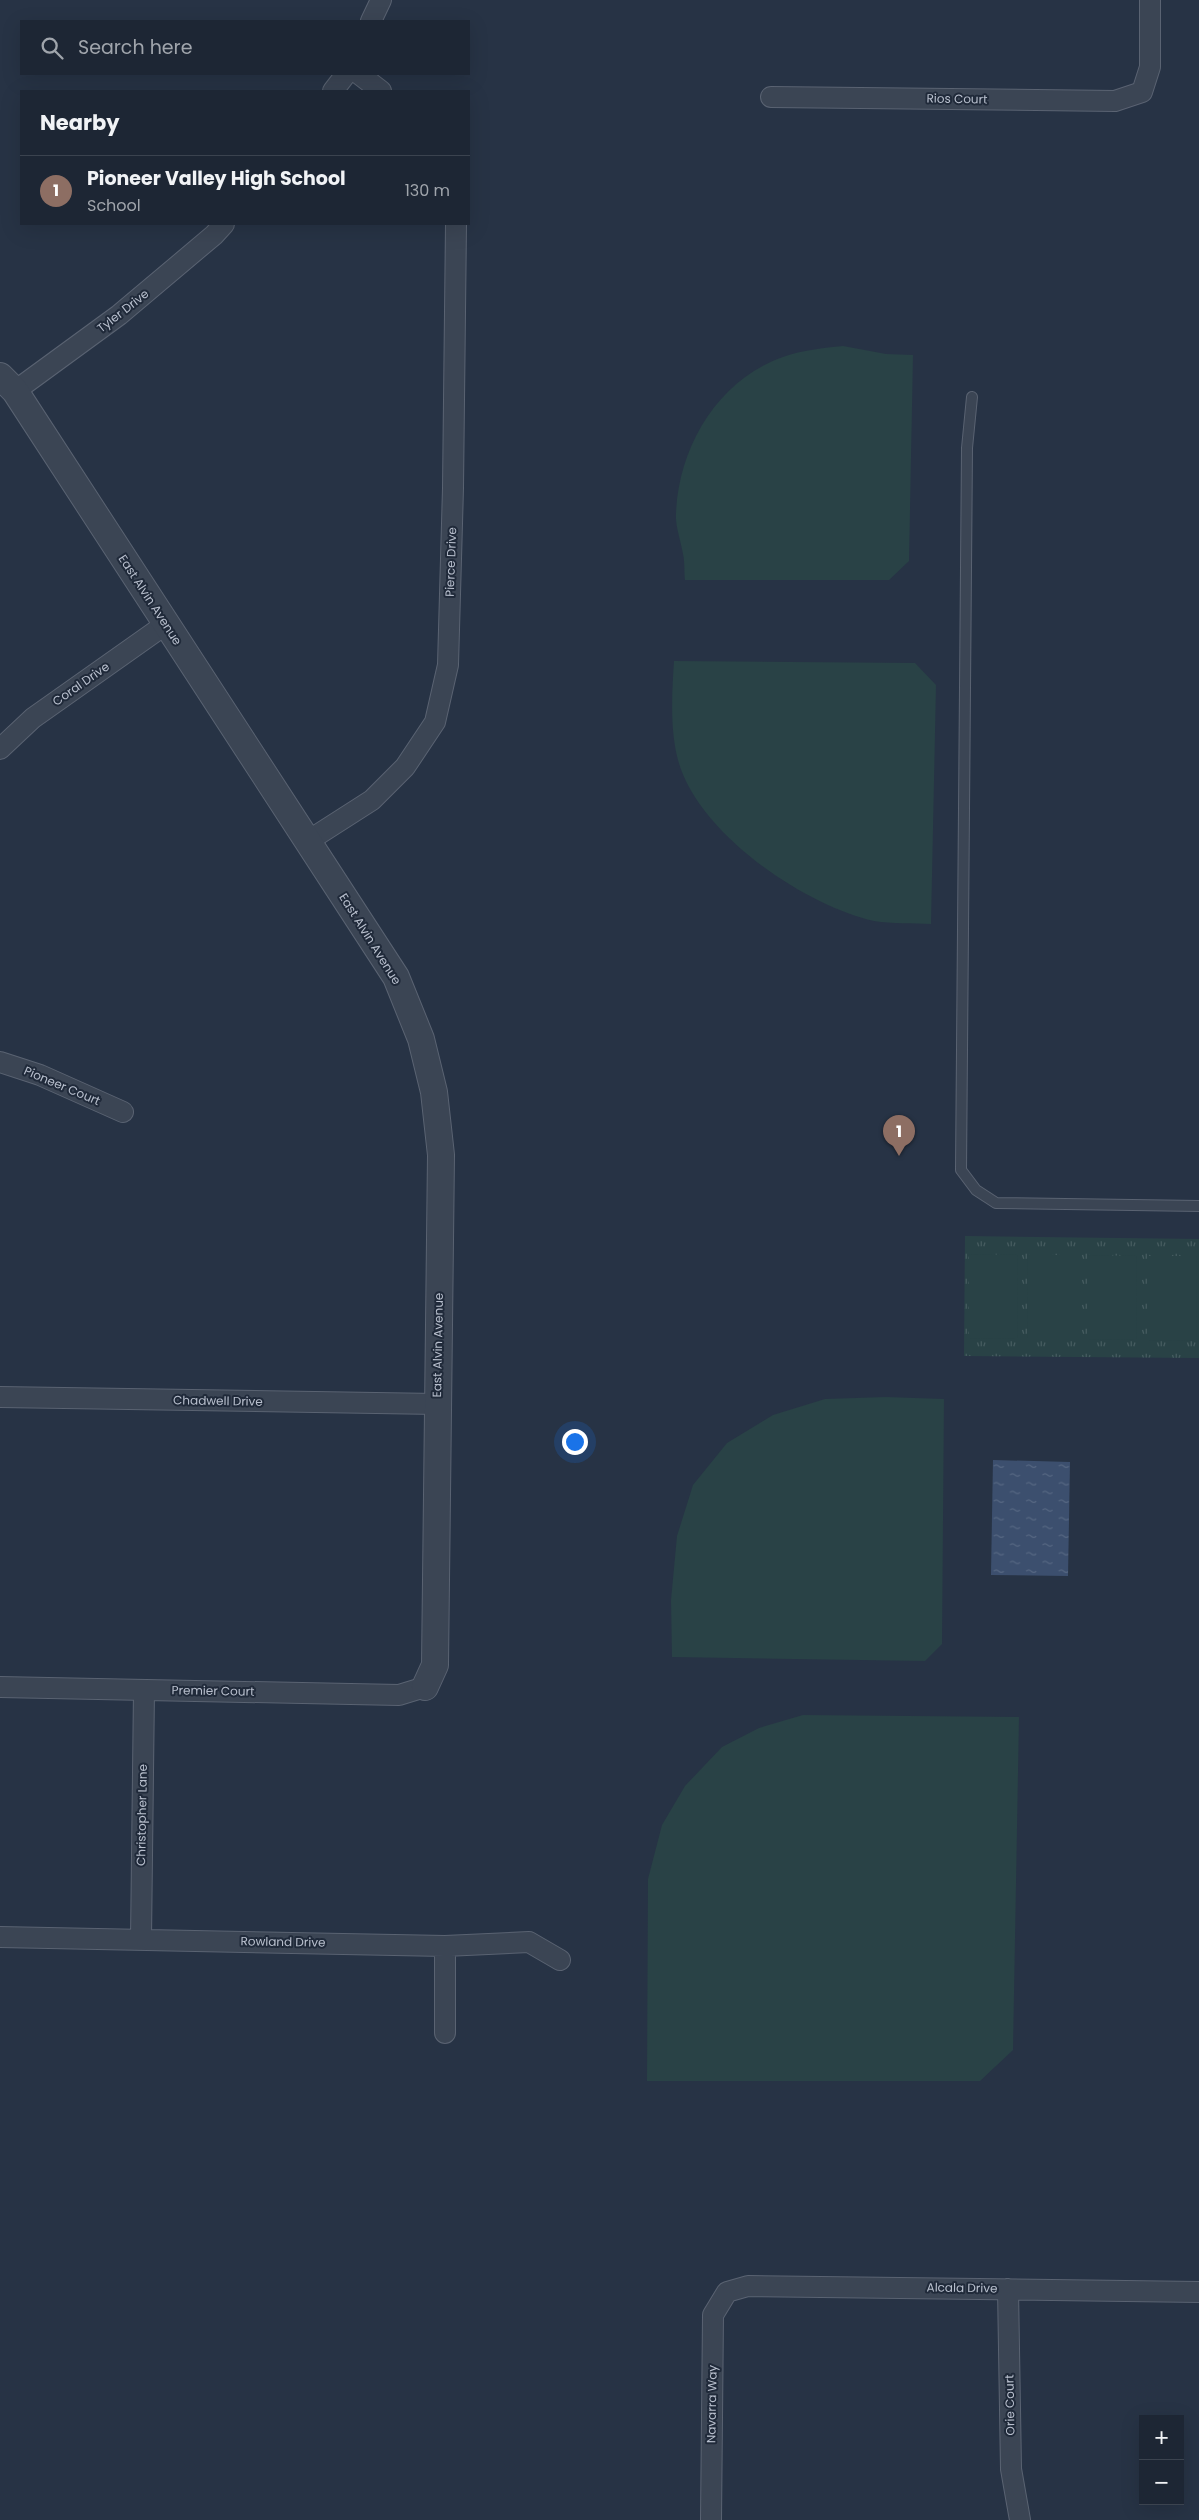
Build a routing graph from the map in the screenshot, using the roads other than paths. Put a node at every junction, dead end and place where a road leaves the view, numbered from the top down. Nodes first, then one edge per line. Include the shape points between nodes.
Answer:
1 (381, 0) edge
2 (1150, 0) edge
3 (371, 20) edge
4 (345, 75) edge
5 (360, 75) edge
6 (334, 90) edge
7 (380, 90) edge
8 (771, 97) dead end
9 (223, 225) edge
10 (456, 225) edge
11 (7, 383) edge
12 (972, 397) dead end
13 (166, 624) junction
14 (0, 749) edge
15 (308, 841) junction
16 (0, 1062) edge
17 (123, 1112) dead end
18 (1199, 1206) edge
19 (0, 1397) edge
20 (437, 1404) junction
21 (0, 1687) edge
22 (425, 1687) joint
23 (144, 1690) junction
24 (0, 1937) edge
25 (141, 1939) junction
26 (445, 1946) junction
27 (560, 1960) dead end
28 (445, 2033) dead end
29 (1008, 2289) junction
30 (726, 2292) joint
31 (1199, 2292) edge
32 (711, 2520) edge
33 (1020, 2520) edge

1 - 3 street
2 - 8 street, Rios Court via 1150,67 1142,92 1115,101
4 - 6 street
5 - 7 street
9 - 11 street, Tyler Drive via 119,315
10 - 15 street, Pierce Drive via 453,498 448,665 444,684 434,722 405,767 372,800
11 - 13 street, East Alvin Avenue
12 - 18 lane via 967,448 961,1170 976,1190 996,1203
13 - 14 street, Coral Drive via 33,718
13 - 15 street, East Alvin Avenue
15 - 20 street, East Alvin Avenue via 396,977 421,1039 434,1092 441,1155
16 - 17 street, Pioneer Court via 40,1074
19 - 20 street, Chadwell Drive
20 - 22 street, East Alvin Avenue via 435,1665
21 - 23 street, Premier Court
22 - 23 street, Premier Court via 400,1695
23 - 25 street, Christopher Lane
24 - 25 street, Rowland Drive
25 - 26 street, Rowland Drive
26 - 27 street, Rowland Drive via 529,1942
26 - 28 street
29 - 30 street, Alcala Drive via 748,2286
29 - 31 street, Alcala Drive
29 - 33 street, Orie Court via 1011,2469
30 - 32 street, Navarra Way via 713,2315

